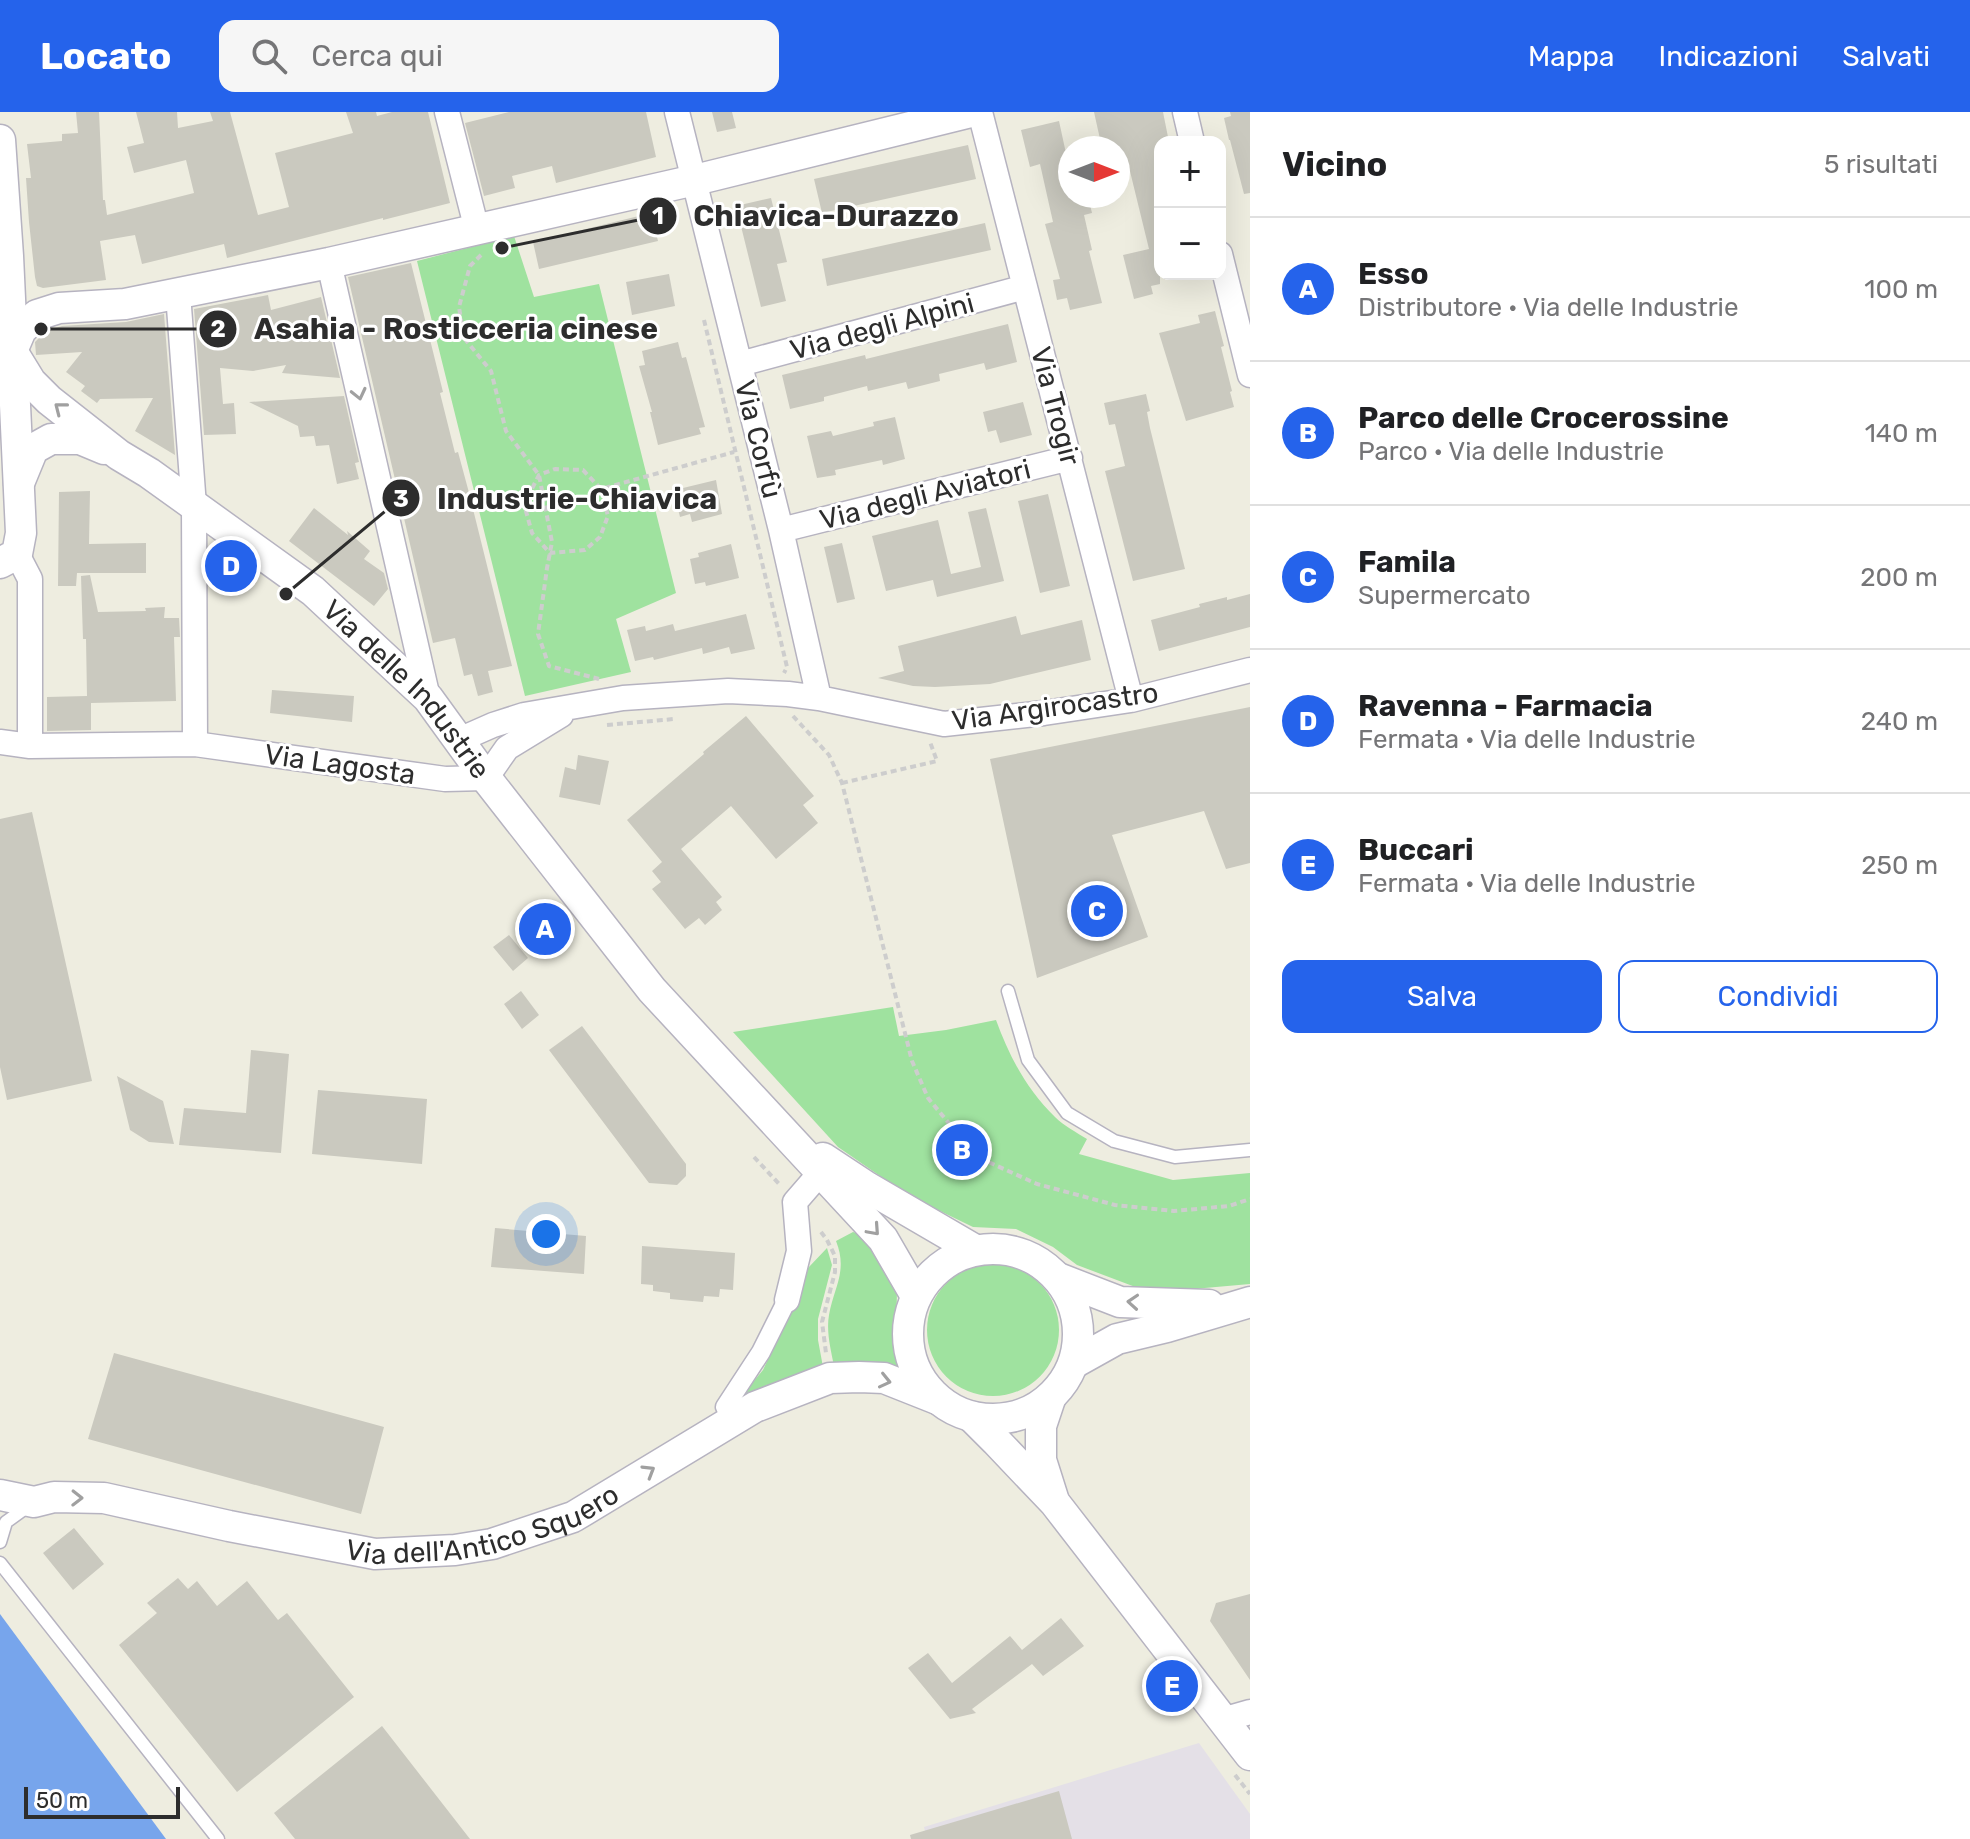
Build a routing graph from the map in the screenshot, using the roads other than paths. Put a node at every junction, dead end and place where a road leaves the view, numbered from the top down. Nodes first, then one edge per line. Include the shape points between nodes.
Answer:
1 (447, 112) edge
2 (677, 112) edge
3 (971, 112) edge
4 (980, 112) edge
5 (1185, 112) edge
6 (1191, 136) edge
7 (0, 140) edge
8 (695, 180) junction
9 (490, 227) junction
10 (8, 256) junction
11 (329, 263) junction
12 (1226, 278) edge
13 (1025, 287) junction
14 (178, 294) junction
15 (59, 308) junction
16 (12, 351) junction
17 (740, 364) junction
18 (1250, 375) edge
19 (119, 455) junction
20 (1070, 458) junction
21 (19, 485) junction
22 (194, 506) junction
23 (781, 530) junction
24 (8, 558) edge
25 (1250, 670) edge
26 (428, 698) junction
27 (1131, 700) junction
28 (810, 705) junction
29 (574, 707) junction
30 (459, 740) junction
31 (0, 742) edge
32 (195, 744) junction
33 (30, 746) junction
34 (486, 778) junction
35 (1008, 991) dead end
36 (1250, 1150) edge
37 (833, 1172) junction
38 (975, 1250) junction
39 (1058, 1278) junction
40 (916, 1296) junction
41 (787, 1300) joint
42 (1245, 1304) edge
43 (1074, 1363) junction
44 (937, 1399) junction
45 (1050, 1399) junction
46 (725, 1407) joint
47 (972, 1417) junction
48 (700, 1440) junction
49 (0, 1495) edge
50 (34, 1502) junction
51 (1055, 1503) junction
52 (0, 1542) edge
53 (0, 1563) edge
54 (1236, 1716) edge
55 (1241, 1763) edge
56 (218, 1839) edge

1 - 9 street
2 - 8 street, Via Corfù
3 - 8 street
4 - 13 street, Via Trogir
5 - 6 street
7 - 10 street
8 - 9 street
8 - 17 street, Via Corfù
9 - 11 street
10 - 15 street via 19,278
10 - 16 street
11 - 14 street
11 -> 26 street
12 - 18 street
13 - 17 street, Via degli Alpini
13 - 20 street, Via Trogir
14 - 15 street
14 - 22 street
15 - 16 street via 37,315 21,330
19 -> 16 street, Via delle Industrie via 49,400
16 - 21 street
17 - 23 street, Via Corfù
19 - 21 street via 80,439 51,439 33,449
19 - 22 street, Via delle Industrie
20 - 23 street, Via degli Aviatori
20 - 27 street, Via Trogir
21 - 24 street via 21,533
22 - 26 street, Via delle Industrie via 313,591
22 - 32 street
23 - 28 street, Via Corfù
24 - 33 street via 30,579
25 - 27 street, Via Argirocastro
26 - 30 street, Via delle Industrie
27 - 28 street, Via Argirocastro via 944,724
28 - 29 street, Via Argirocastro via 788,694 728,691
29 - 30 street, Via Argirocastro via 524,715
29 - 34 street, Via Argirocastro via 507,748
30 - 34 street, Via delle Industrie
31 - 33 street, Via Lagosta
32 - 33 street, Via Lagosta
32 - 34 street, Via Lagosta via 445,779
34 - 37 street, Via delle Industrie via 652,990 787,1136
35 - 36 lane via 1028,1060 1067,1113 1114,1141 1175,1157
37 - 38 street, Via delle Industrie
37 -> 40 street, Via delle Industrie via 883,1239
37 - 41 street via 795,1202 799,1251
38 - 39 street via 1020,1253
38 - 40 street via 951,1259
42 -> 39 street via 1120,1302
39 - 43 street via 1073,1304 1079,1333
40 - 44 street via 908,1323 909,1351 919,1378
41 - 46 street
42 - 43 street via 1117,1339
43 - 45 street
44 - 47 street
48 -> 44 street, Via dell'Antico Squero via 755,1407 830,1378 884,1378
45 - 47 street via 999,1420
45 - 51 street via 1041,1426 1041,1460
46 - 48 street
47 - 51 street
50 -> 48 street, Via dell'Antico Squero via 104,1498 375,1554 455,1550 492,1544 573,1517
49 - 50 street, Via dell'Antico Squero
50 - 52 lane via 6,1522
51 - 54 street
53 - 56 lane
54 - 55 street

